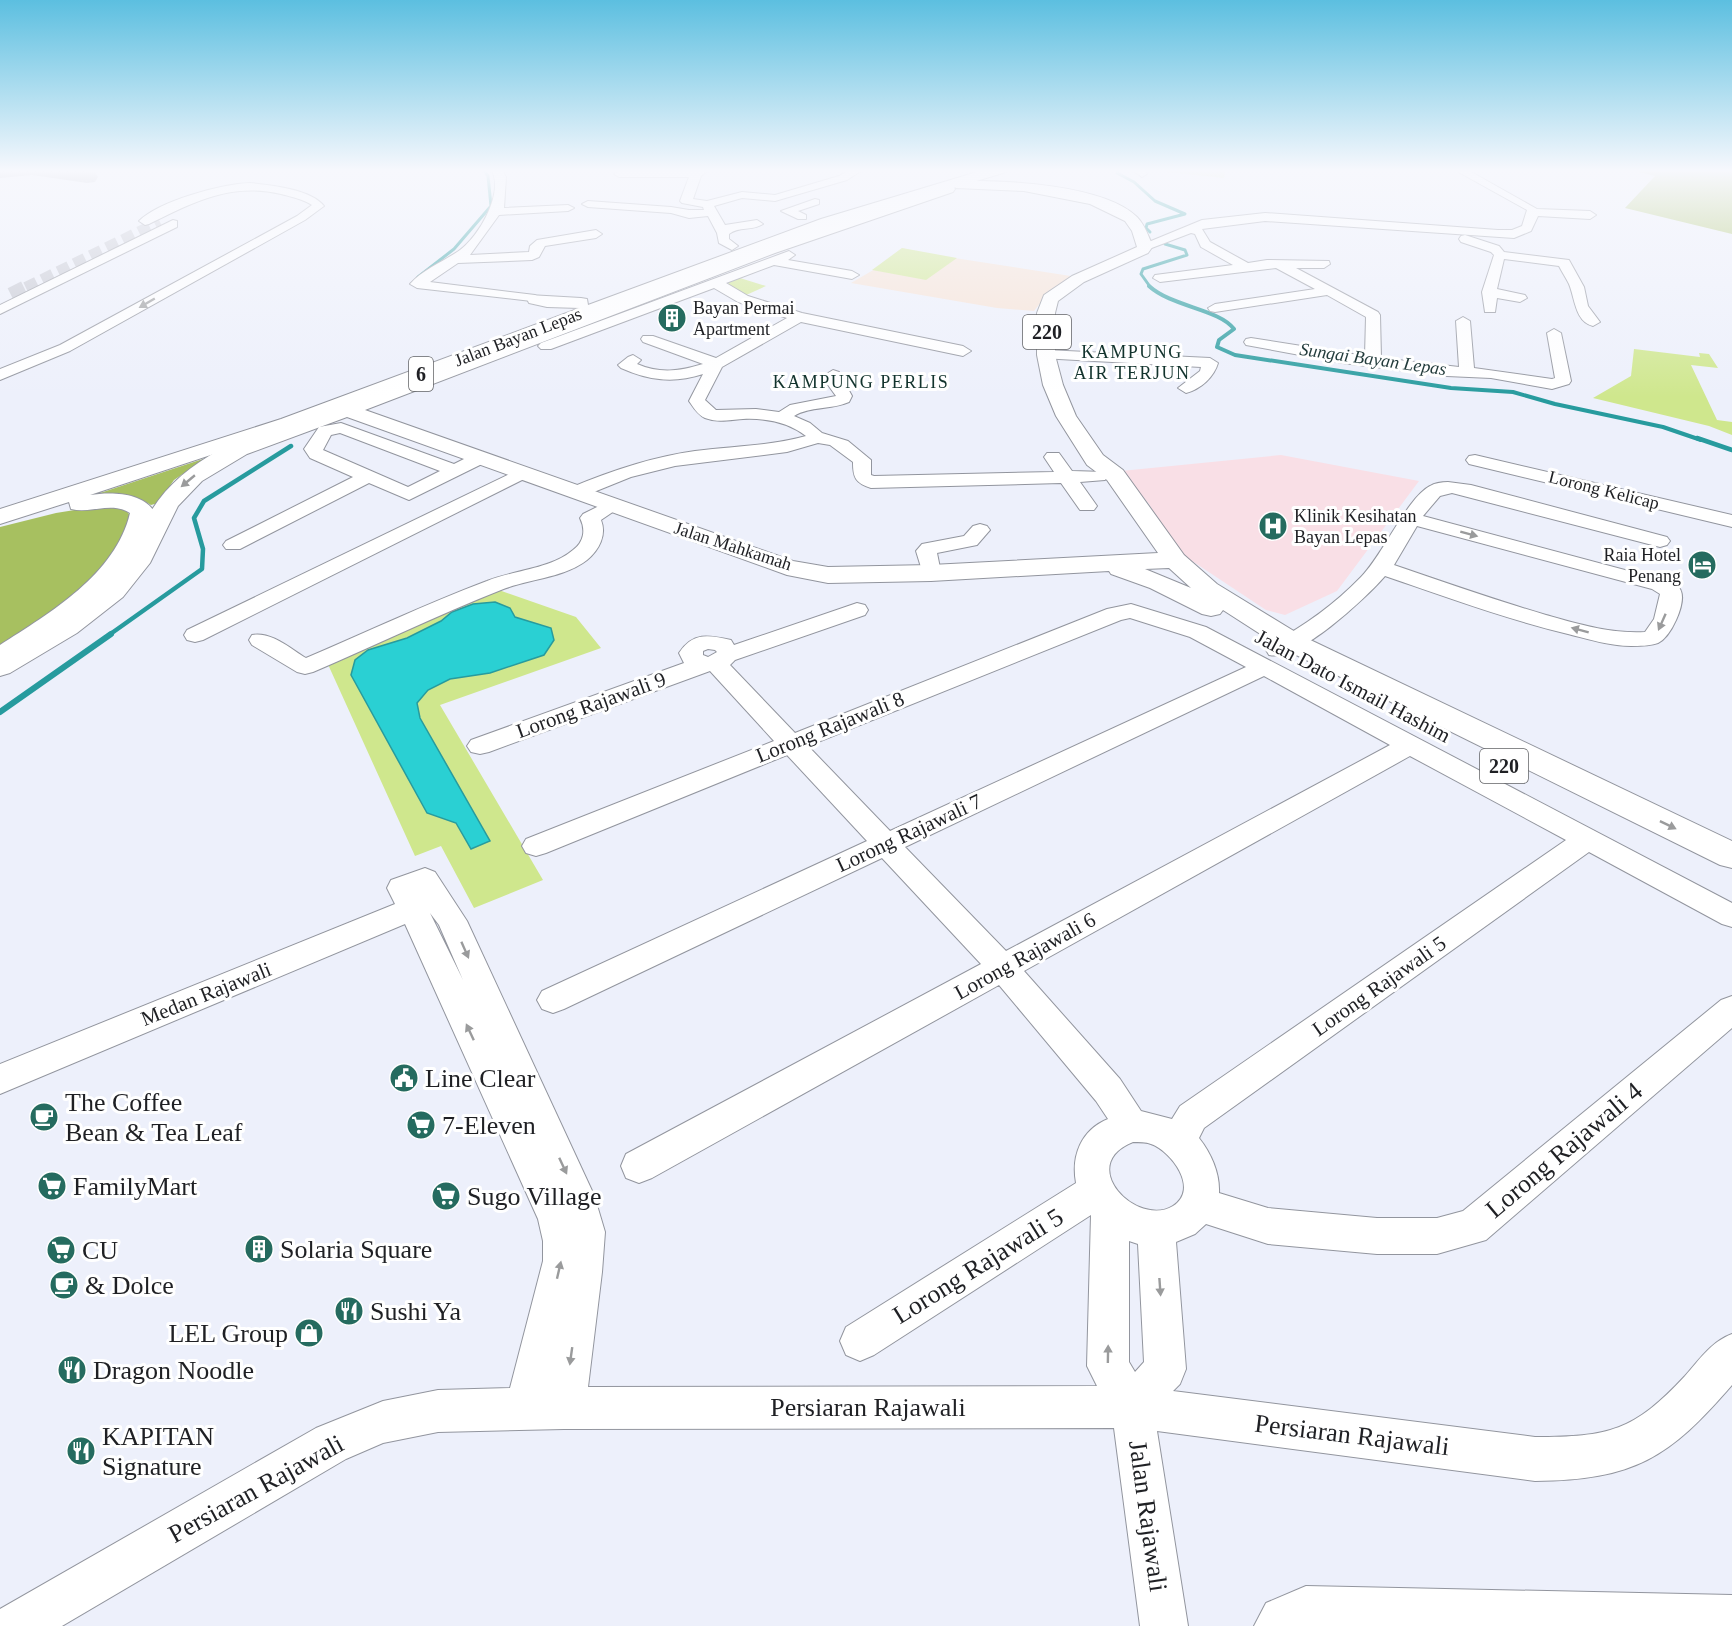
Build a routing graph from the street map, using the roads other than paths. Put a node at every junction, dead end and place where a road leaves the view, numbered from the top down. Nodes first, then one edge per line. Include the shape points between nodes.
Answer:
1 (131, 245) edge
2 (253, 245) edge
3 (471, 245) edge
4 (538, 245) edge
5 (725, 245) edge
6 (763, 245) edge
7 (763, 245) edge
8 (1140, 245) edge
9 (1207, 245) edge
10 (1482, 245) edge
11 (789, 255) dead end
12 (1500, 255) junction
13 (732, 258) junction
14 (454, 259) junction
15 (772, 261) junction
16 (1278, 264) junction
17 (1324, 264) dead end
18 (1247, 267) junction
19 (852, 275) dead end
20 (1160, 279) dead end
21 (714, 282) junction
22 (1329, 291) junction
23 (1489, 292) junction
24 (1520, 297) dead end
25 (535, 299) junction
26 (581, 303) junction
27 (1215, 308) dead end
28 (1490, 309) dead end
29 (0, 310) edge
30 (798, 316) junction
31 (542, 319) junction
32 (1463, 321) dead end
33 (1593, 322) dead end
34 (1554, 333) dead end
35 (492, 339) junction
36 (648, 339) dead end
37 (1251, 342) dead end
38 (546, 346) dead end
39 (963, 351) dead end
40 (1046, 355) junction
41 (633, 360) dead end
42 (1373, 362) junction
43 (716, 363) junction
44 (1467, 372) junction
45 (0, 375) edge
46 (833, 375) dead end
47 (1186, 388) dead end
48 (346, 410) junction
49 (782, 419) junction
50 (817, 438) junction
51 (202, 448) junction
52 (1053, 457) dead end
53 (480, 458) junction
54 (1475, 460) dead end
55 (1097, 468) junction
56 (454, 470) junction
57 (522, 473) junction
58 (369, 476) junction
59 (1067, 477) junction
60 (577, 492) junction
61 (0, 498) edge
62 (613, 505) junction
63 (1087, 506) dead end
64 (0, 507) edge
65 (0, 517) edge
66 (1412, 519) junction
67 (1732, 521) edge
68 (0, 522) edge
69 (980, 530) dead end
70 (1660, 541) dead end
71 (233, 545) dead end
72 (1165, 561) junction
73 (1104, 565) junction
74 (1381, 568) junction
75 (931, 573) junction
76 (1211, 608) junction
77 (857, 610) dead end
78 (195, 635) dead end
79 (260, 640) dead end
80 (1287, 645) junction
81 (0, 657) edge
82 (715, 661) junction
83 (0, 667) edge
84 (790, 743) junction
85 (1410, 745) junction
86 (480, 746) dead end
87 (1588, 839) junction
88 (885, 843) junction
89 (536, 846) dead end
90 (1732, 856) edge
91 (1732, 880) edge
92 (1732, 916) edge
93 (1003, 968) junction
94 (553, 1000) dead end
95 (1732, 1009) edge
96 (0, 1079) edge
97 (1132, 1126) junction
98 (1178, 1141) junction
99 (639, 1166) dead end
100 (1103, 1201) junction
101 (1198, 1204) junction
102 (1156, 1228) junction
103 (860, 1341) dead end
104 (1732, 1354) edge
105 (1132, 1407) junction
106 (545, 1408) junction
107 (1732, 1619) edge
108 (17, 1626) edge
109 (1164, 1626) edge
110 (1278, 1626) edge

1 - 29 street
2 -> 45 street via 74,344
3 - 14 street
4 - 14 street via 532,256
5 - 13 street
6 - 13 main road
7 - 13 main road, Jalan Bayan Lepas
8 - 40 main road, Jalan Dato Ismail Hashim / 220 via 1136,254 1071,283 1050,299
9 - 18 street
10 - 12 street
11 - 15 street
12 - 23 street
12 - 33 street via 1570,263 1581,306
13 - 15 street
13 - 21 street
13 - 26 main road, Jalan Bayan Lepas / 6
13 - 48 main road
13 - 51 main road, Jalan Bayan Lepas / 6 via 377,391
14 - 25 street via 417,284
15 - 19 street
16 - 17 street
16 - 18 street
16 - 22 street
18 - 20 street
21 - 30 street via 743,299
21 - 38 street
22 - 27 street
22 - 42 street via 1374,317
23 - 24 street
23 - 28 street
25 - 26 main road
25 - 31 main road via 548,310
26 - 31 main road, Jalan Bayan Lepas / 6
30 - 39 street
30 - 43 street
31 - 35 main road, Jalan Bayan Lepas / 6
32 - 44 street
34 - 44 street via 1563,381 1552,384
35 - 51 main road, Jalan Bayan Lepas / 6
35 - 61 main road
36 - 43 street
37 - 42 street
40 - 47 street via 1210,363 1207,373
40 - 55 main road, Jalan Dato Ismail Hashim / 220 via 1053,386 1066,416
41 - 43 street via 626,365 632,369 672,376
42 - 44 street
43 - 49 street via 697,401 707,412
46 - 49 street via 843,399 788,410
48 - 53 main road, Jalan Mahkamah
48 -> 83 main road via 239,449 208,465 178,489 126,578 99,604
49 - 50 street via 810,429
50 - 59 street via 850,449 862,460 862,477 871,482
50 - 60 street via 785,447 666,463
51 - 64 main road, Jalan Bayan Lepas / 6
51 - 65 main road, Jalan Bayan Lepas / 6
52 - 59 street
53 - 56 street
53 - 57 main road, Jalan Mahkamah
54 - 67 street, Lorong Kelicap
55 - 59 street
55 - 72 main road, Jalan Dato Ismail Hashim / 220 via 1115,476
56 - 58 street via 409,494
56 - 58 street via 341,428 325,431 313,451
57 - 60 main road, Jalan Mahkamah
57 - 78 street
58 - 71 street
59 - 63 street
60 - 62 main road, Jalan Mahkamah
62 - 75 main road, Jalan Mahkamah via 787,567 828,575
62 - 79 street via 590,518 595,534 588,547 566,563 452,602 305,667
66 - 70 street, Lorong Rajawali 7 via 1433,492 1451,487
66 - 74 street, Lorong Rajawali 7
66 -> 74 street via 1659,585 1671,594 1663,627 1653,637 1637,641 1616,639 1535,618
68 - 81 main road via 94,502 133,503 142,511 142,524 128,550 87,596
69 - 75 street via 970,541 929,548 926,551
72 - 73 main road, Jalan Mahkamah
72 - 76 main road, Jalan Dato Ismail Hashim / 220
72 - 80 main road, Jalan Dato Ismail Hashim / 220
73 - 75 main road, Jalan Mahkamah
73 - 76 main road via 1160,582
74 - 80 street, Lorong Rajawali 7 via 1347,601
76 - 80 main road, Jalan Dato Ismail Hashim / 220
77 - 82 street, Lorong Rajawali 9
80 - 84 street, Lorong Rajawali 8 via 1198,632 1124,611
80 - 85 street
80 - 88 street, Lorong Rajawali 7
80 -> 90 main road, Jalan Dato Ismail Hashim / 220
80 - 91 main road, Jalan Dato Ismail Hashim / 220
82 - 84 street
82 - 86 street, Lorong Rajawali 9
84 - 88 street
84 - 89 street, Lorong Rajawali 8
85 - 87 street
85 - 93 street, Lorong Rajawali 6
87 - 92 street
87 - 98 street, Lorong Rajawali 5 via 1192,1117
88 - 93 street
88 - 94 street, Lorong Rajawali 7
93 - 97 street via 1108,1090
93 - 99 street, Lorong Rajawali 6
95 - 101 street, Lorong Rajawali 4 via 1473,1227 1437,1236 1377,1236 1268,1226
96 - 106 street, Medan Rajawali via 419,894 557,1218 562,1261
97 - 98 street via 1156,1129
97 - 100 street via 1104,1136 1095,1147 1090,1176
98 - 101 street via 1200,1171 1202,1188
100 - 102 street via 1125,1221
100 - 103 street, Lorong Rajawali 5
105 -> 100 street, Jalan Rajawali via 1108,1366
101 - 102 street via 1188,1217 1174,1225
102 -> 105 street, Jalan Rajawali via 1165,1369
104 - 105 street, Persiaran Rajawali via 1671,1418 1644,1439 1613,1452 1574,1459 1535,1459
105 - 106 street, Persiaran Rajawali
105 - 109 street, Jalan Rajawali
106 - 108 street, Persiaran Rajawali via 438,1411 383,1422 331,1443
107 - 110 street via 1306,1610

